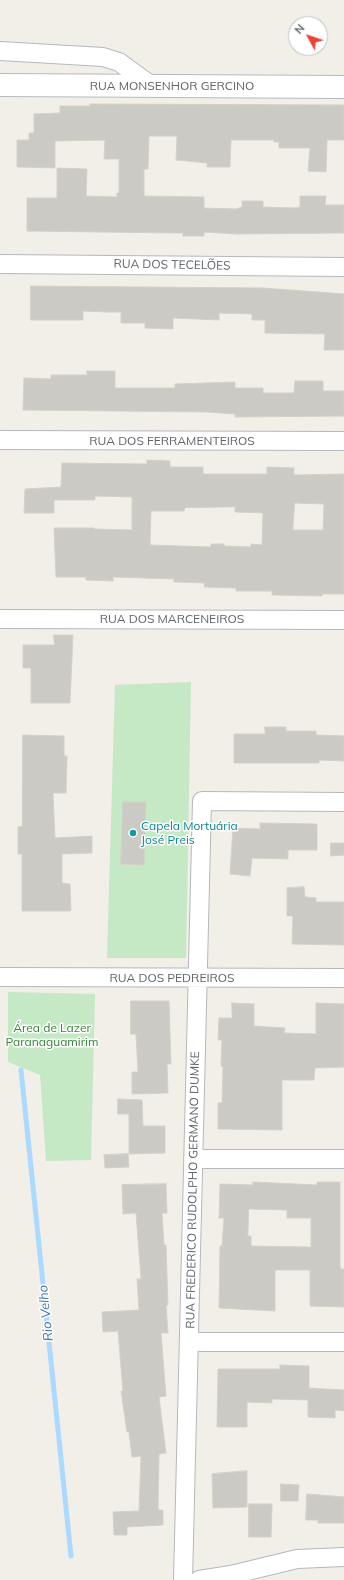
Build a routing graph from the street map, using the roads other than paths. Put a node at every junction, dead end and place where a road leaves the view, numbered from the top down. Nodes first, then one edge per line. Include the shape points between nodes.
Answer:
1 (0, 51) edge
2 (0, 85) edge
3 (152, 86) junction
4 (344, 87) edge
5 (0, 264) edge
6 (344, 267) edge
7 (0, 440) edge
8 (344, 442) edge
9 (0, 619) edge
10 (344, 620) edge
11 (344, 802) edge
12 (0, 977) edge
13 (198, 978) junction
14 (344, 978) edge
15 (193, 1159) junction
16 (344, 1159) edge
17 (189, 1342) junction
18 (344, 1342) edge
19 (344, 1557) edge
20 (183, 1580) edge
21 (199, 1580) edge

1 - 3 street via 103,58 119,62
2 - 3 main road, RUA MONSENHOR GERCINO
3 - 4 main road, RUA MONSENHOR GERCINO
5 - 6 street, RUA DOS TECELÕES
7 - 8 street, RUA DOS FERRAMENTEIROS
9 - 10 street, RUA DOS MARCENEIROS
11 - 13 street, RUA FREDERICO RUDOLPHO GERMANO DUMKE via 202,801
12 - 13 street, RUA DOS PEDREIROS
13 - 14 street, RUA DOS PEDREIROS
13 - 15 street, RUA FREDERICO RUDOLPHO GERMANO DUMKE
15 - 16 street
15 - 17 street, RUA FREDERICO RUDOLPHO GERMANO DUMKE
17 - 18 street
17 - 20 street, RUA FREDERICO RUDOLPHO GERMANO DUMKE
19 - 21 street via 297,1560

